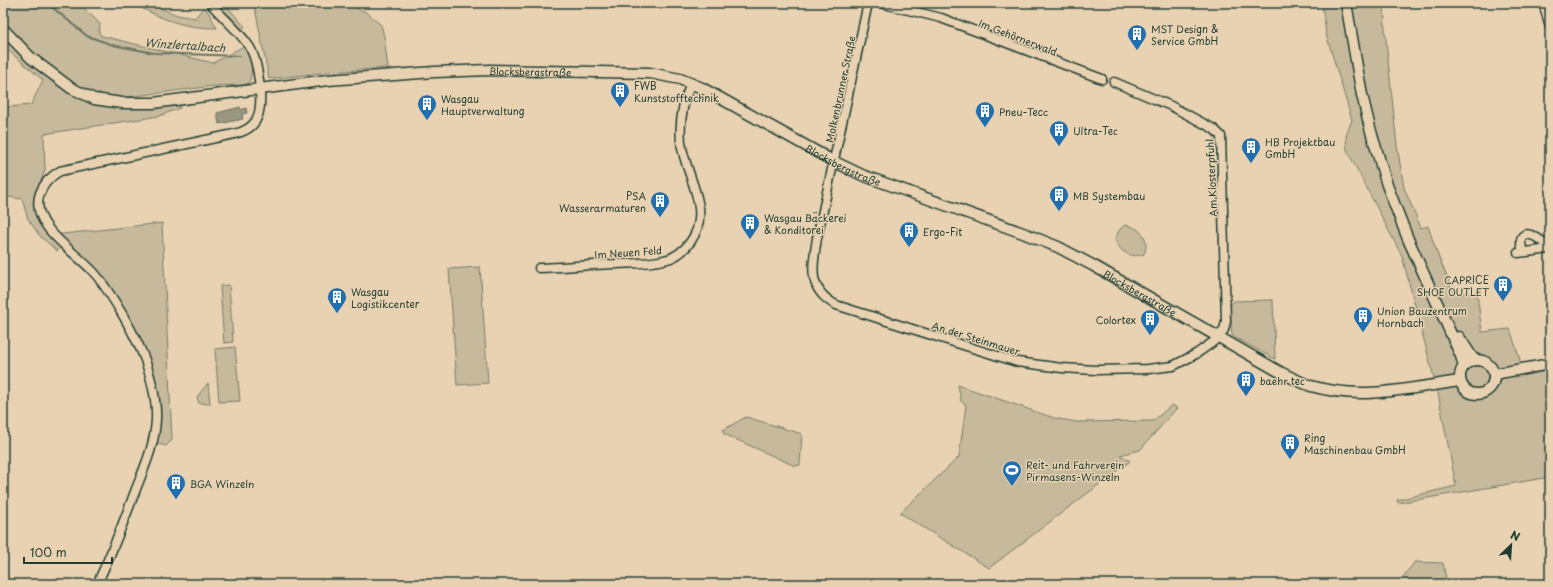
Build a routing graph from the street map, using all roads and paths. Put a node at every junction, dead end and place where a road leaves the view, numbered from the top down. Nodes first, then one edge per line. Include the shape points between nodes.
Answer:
1 (210, 3) edge
2 (868, 3) edge
3 (880, 3) edge
4 (1346, 3) edge
5 (1543, 3) edge
6 (1550, 27) edge
7 (3, 29) edge
8 (1102, 79) dead end
9 (1114, 82) dead end
10 (692, 83) junction
11 (259, 89) junction
12 (835, 162) junction
13 (1550, 248) edge
14 (539, 268) dead end
15 (1432, 291) junction
16 (822, 295) joint
17 (1218, 337) junction
18 (1474, 360) junction
19 (1550, 364) edge
20 (1464, 366) junction
21 (1494, 374) junction
22 (1460, 381) junction
23 (97, 584) edge

1 - 11 street via 250,47 255,60
2 - 12 street, Molkenbrunner Straße
3 - 8 street, Im Gehörnerwald via 941,18
4 - 15 main road via 1370,128 1398,215
5 - 6 street
7 - 11 main road, Blocksbergstraße via 32,58 60,80 94,99 122,104 197,98
9 - 17 street, Am Klosterpfuhl via 1171,106 1214,129 1220,136 1226,321 1224,330
10 - 11 main road, Blocksbergstraße via 650,73 490,70 365,77
10 - 12 main road, Blocksbergstraße
10 - 14 street, Im Neuen Feld via 682,108 680,130 683,154 700,209 697,228 689,244 674,257 653,262
11 - 23 street via 258,116 252,126 240,133 60,171 44,184 39,196 42,219 54,235 87,264 115,302 144,360 153,389 156,418 154,443 119,536
12 - 16 street, Molkenbrunner Straße via 814,258 813,274
12 - 17 main road, Blocksbergstraße via 869,178 1058,247
13 - 13 street via 1531,235 1521,238 1521,253
15 - 18 main road
15 - 20 main road
16 - 17 street, An der Steinmauer via 836,304 959,345 1017,362 1062,368 1121,371 1173,366 1196,354
17 - 22 main road, Blocksbergstraße via 1280,372 1309,385 1337,392 1398,392
18 - 20 main road
18 - 21 main road via 1487,363
19 - 21 main road
20 - 22 main road
21 - 22 main road via 1494,380 1488,390 1477,394 1466,390

